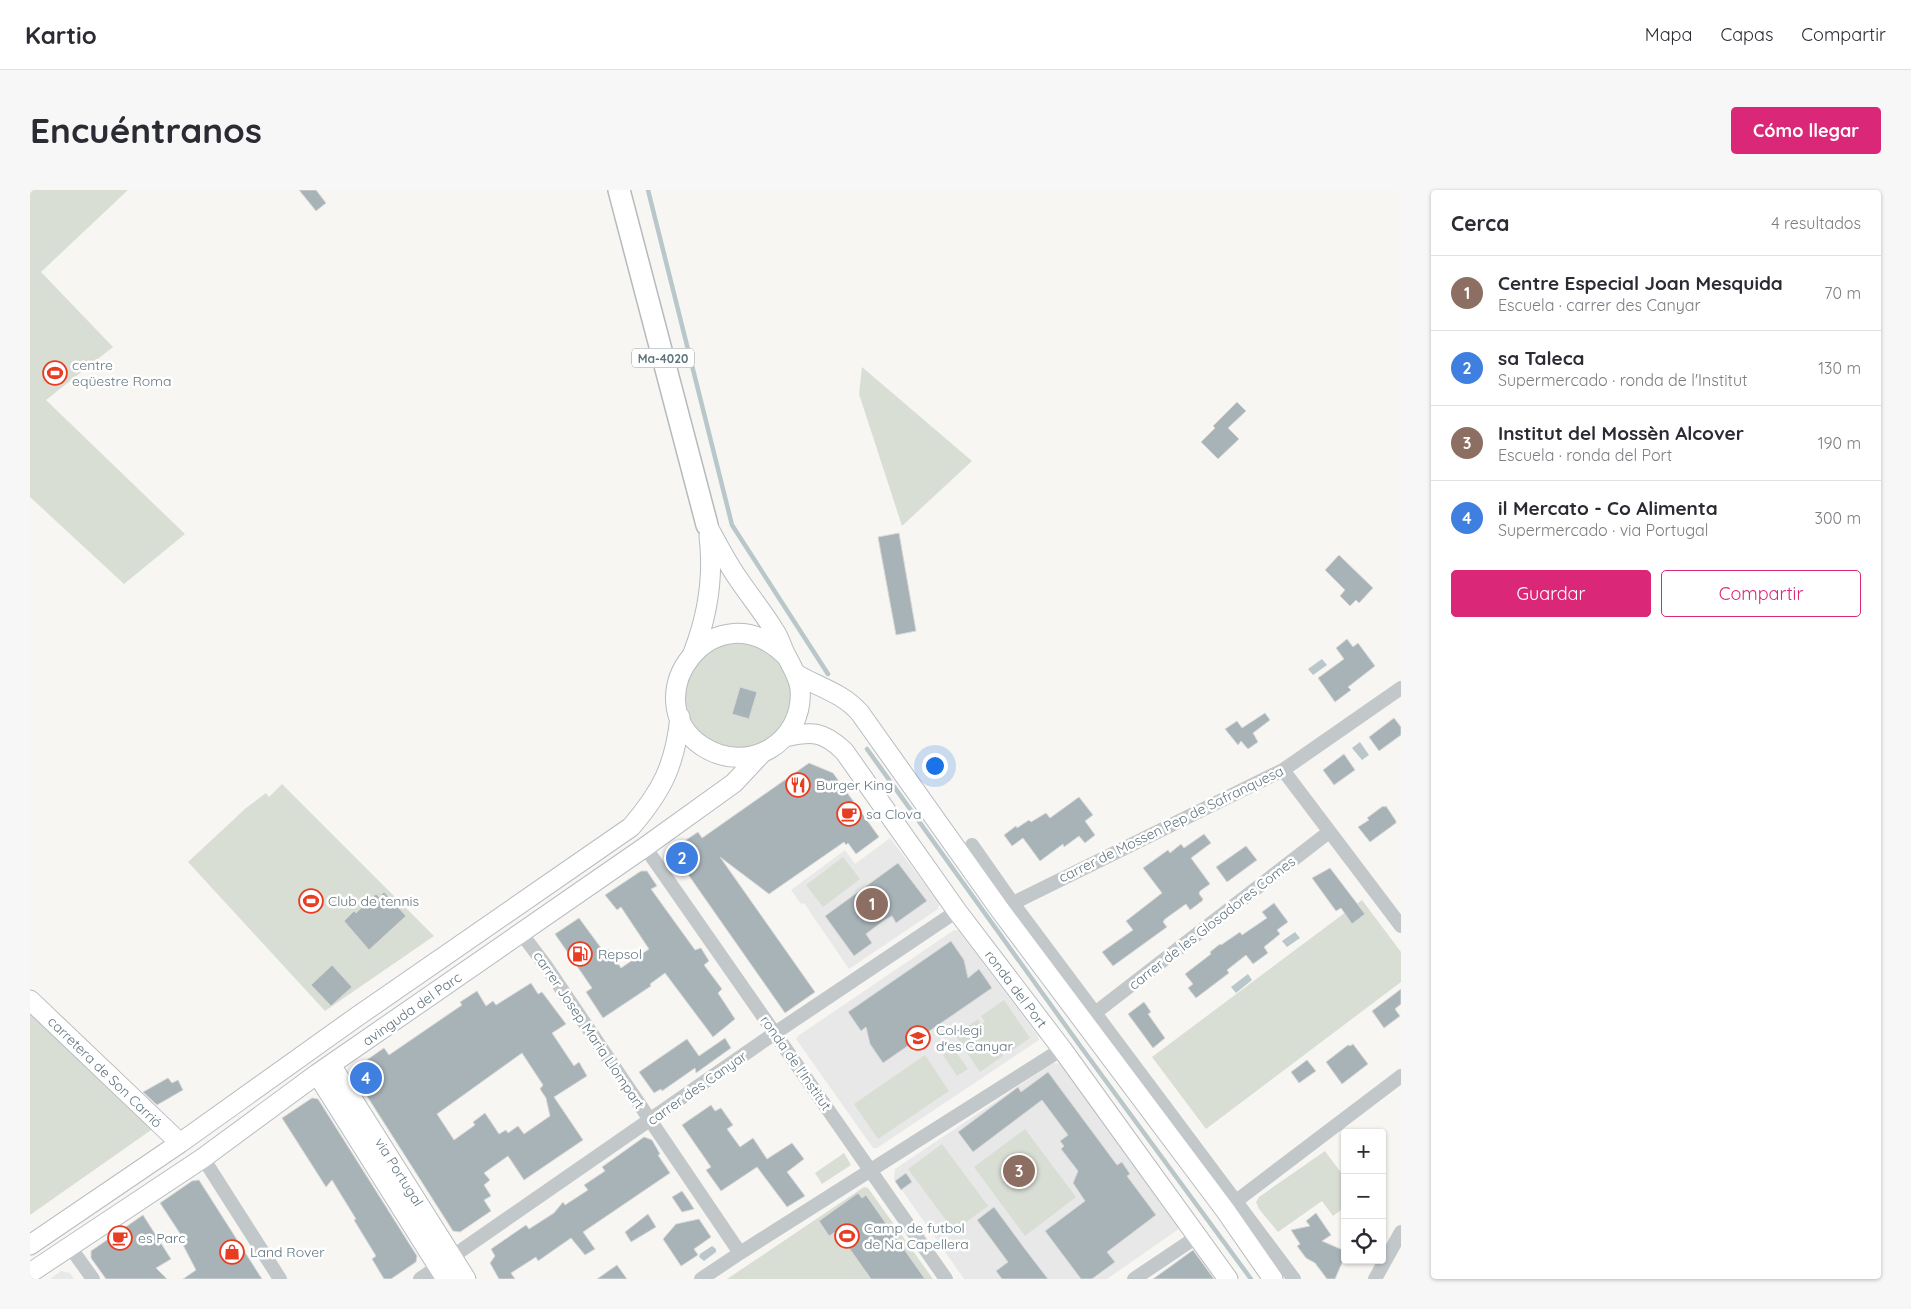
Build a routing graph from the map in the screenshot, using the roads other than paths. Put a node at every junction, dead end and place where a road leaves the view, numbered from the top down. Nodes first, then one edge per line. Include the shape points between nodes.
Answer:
1 (619, 190) edge
2 (707, 525) junction
3 (692, 654) junction
4 (786, 657) junction
5 (796, 674) junction
6 (1401, 688) edge
7 (680, 717) junction
8 (785, 737) junction
9 (762, 753) junction
10 (1283, 770) junction
11 (1329, 832) junction
12 (972, 845) dead end
13 (645, 847) junction
14 (1006, 906) junction
15 (957, 911) junction
16 (1401, 926) edge
17 (521, 933) junction
18 (30, 1000) edge
19 (1095, 1013) junction
20 (775, 1033) junction
21 (1062, 1049) junction
22 (324, 1070) junction
23 (1401, 1076) edge
24 (651, 1121) junction
25 (180, 1143) junction
26 (203, 1158) junction
27 (872, 1170) junction
28 (1231, 1205) junction
29 (1401, 1232) edge
30 (1198, 1236) junction
31 (30, 1245) edge
32 (70, 1247) junction
33 (740, 1253) junction
34 (445, 1267) edge
35 (30, 1273) edge
36 (93, 1279) edge
37 (280, 1279) edge
38 (420, 1279) edge
39 (466, 1279) edge
40 (701, 1279) edge
41 (946, 1279) edge
42 (1134, 1279) edge
43 (1228, 1279) edge
44 (1273, 1279) edge
45 (1294, 1279) edge
46 (1374, 1279) edge

1 - 2 main road, Ma-4020
2 - 3 main road, Ma-4020 via 711,558 710,592
2 - 4 main road, Ma-4020 via 732,570 776,631
3 - 4 main road, Ma-4020 via 711,640 734,634 768,642
3 - 7 main road, Ma-4020 via 680,673 677,700
4 - 5 main road, Ma-4020
5 - 8 main road, Ma-4020 via 800,687 798,713
5 - 14 main road via 851,702
6 - 10 street, carrer de Mossen Pep de Safranquesa
7 - 9 main road, Ma-4020 via 691,736 718,755 740,758
7 - 25 main road, avinguda del Parc via 676,748 664,782 631,828
8 - 9 main road, Ma-4020
8 - 15 main road, ronda del Port / Ma-4020 via 813,733 823,735 844,751
9 - 13 main road, avinguda del Parc via 734,783
10 - 11 street
10 - 14 street, carrer de Mossen Pep de Safranquesa
11 - 16 street
11 - 19 street, carrer de les Glosadores Comes
12 - 14 street
13 - 17 main road, avinguda del Parc
13 - 20 street, ronda de l'Institut
14 - 19 street
14 - 28 main road
15 - 20 street, carrer des Canyar
15 - 21 main road, ronda del Port / Ma-4020
17 - 22 main road, avinguda del Parc
17 - 24 street, carrer Josep Maria Llompart
18 - 25 main road, carretera de Son Carrió
19 - 28 street
20 - 24 street, carrer des Canyar
20 - 27 street, ronda de l'Institut
21 - 27 street
21 - 30 main road, ronda del Port / Ma-4020
22 - 26 main road, avinguda del Parc
22 - 34 main road, via Portugal
23 - 28 street
24 - 33 street, carrer Josep Maria Llompart
24 - 34 street, carrer des Canyar
25 - 31 main road, avinguda del Parc
26 - 32 main road, avinguda del Parc
26 - 37 street
27 - 33 street
27 - 41 street, ronda de l'Institut
28 - 44 main road
28 - 45 street
29 - 46 street
30 - 42 street
30 - 43 main road, ronda del Port / Ma-4020
32 - 35 main road, avinguda del Parc
32 - 36 street
33 - 40 street
34 - 38 street, carrer des Canyar
34 - 39 main road, via Portugal

